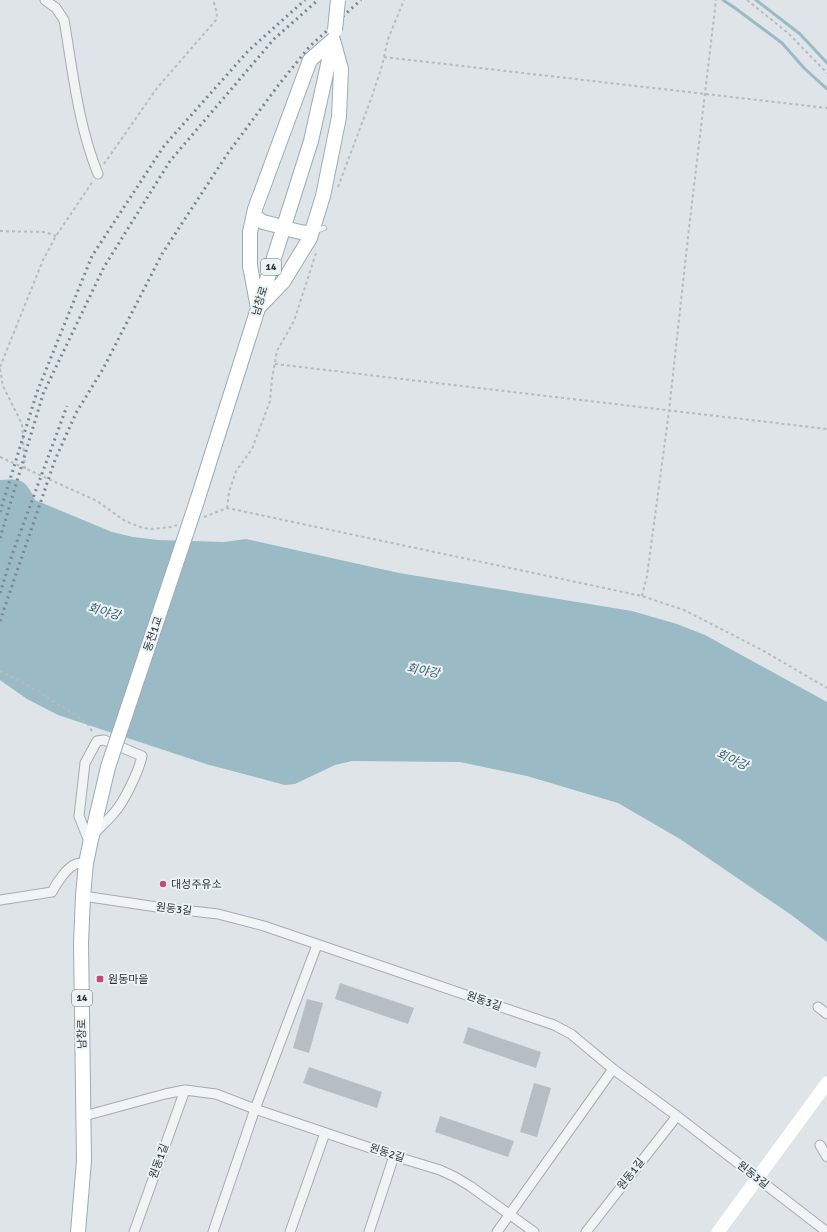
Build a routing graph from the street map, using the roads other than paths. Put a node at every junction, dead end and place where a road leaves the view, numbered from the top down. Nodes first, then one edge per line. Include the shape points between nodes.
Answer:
1 (45, 0) edge
2 (338, 0) edge
3 (334, 35) junction
4 (98, 174) dead end
5 (254, 216) junction
6 (275, 225) dead end
7 (292, 230) dead end
8 (318, 230) junction
9 (258, 308) junction
10 (197, 501) joint
11 (108, 767) joint
12 (90, 840) junction
13 (86, 863) junction
14 (82, 896) junction
15 (0, 900) edge
16 (317, 945) junction
17 (818, 1007) dead end
18 (827, 1014) edge
19 (613, 1069) junction
20 (827, 1083) edge
21 (185, 1090) junction
22 (255, 1110) junction
23 (84, 1116) junction
24 (677, 1116) junction
25 (325, 1132) junction
26 (820, 1145) dead end
27 (394, 1156) junction
28 (827, 1157) edge
29 (757, 1178) junction
30 (510, 1214) junction
31 (78, 1232) edge
32 (134, 1232) edge
33 (213, 1232) edge
34 (290, 1232) edge
35 (369, 1232) edge
36 (497, 1232) edge
37 (534, 1232) edge
38 (586, 1232) edge
39 (718, 1232) edge
40 (827, 1232) edge

1 - 4 street via 56,8 64,20 79,110 91,159
2 - 3 main road, 남창로, bridge
3 - 5 main road via 310,60
3 - 8 main road via 342,69 339,117
3 - 9 main road, 남창로 / 14 via 311,141
5 - 6 main road
5 - 9 main road via 250,232 250,266
7 - 8 main road via 304,233
8 - 9 main road via 310,238 282,282
9 - 10 main road, 남창로 / 14
10 - 11 main road, 동천1교, bridge
11 - 12 main road, 남창로 / 14
12 - 12 street via 115,812 140,765 142,756 104,740 97,741 85,763 79,816
12 - 13 main road, 남창로 / 14
13 - 14 main road, 남창로 / 14
13 - 15 street via 75,864 52,892
14 - 16 street, 원동3길 via 218,914 264,926
14 - 23 main road, 남창로 / 14
16 - 19 street, 원동3길 via 554,1025 571,1034
16 - 22 street
17 - 18 street
19 - 24 street, 원동3길
19 - 30 street
20 - 29 street
21 - 22 street, 원동2길 via 216,1094
21 - 23 street, 원동2길
21 - 32 street, 원동1길
22 - 25 street, 원동2길
22 - 33 street
23 - 31 main road, 남창로 / 14 via 84,1161
24 - 29 street, 원동3길
24 - 38 street, 원동1길
25 - 27 street, 원동2길
25 - 34 street
26 - 28 street
27 - 30 street, 원동2길 via 455,1177
27 - 35 street
29 - 39 street
29 - 40 street, 원동3길
30 - 36 street
30 - 37 street, 원동2길

